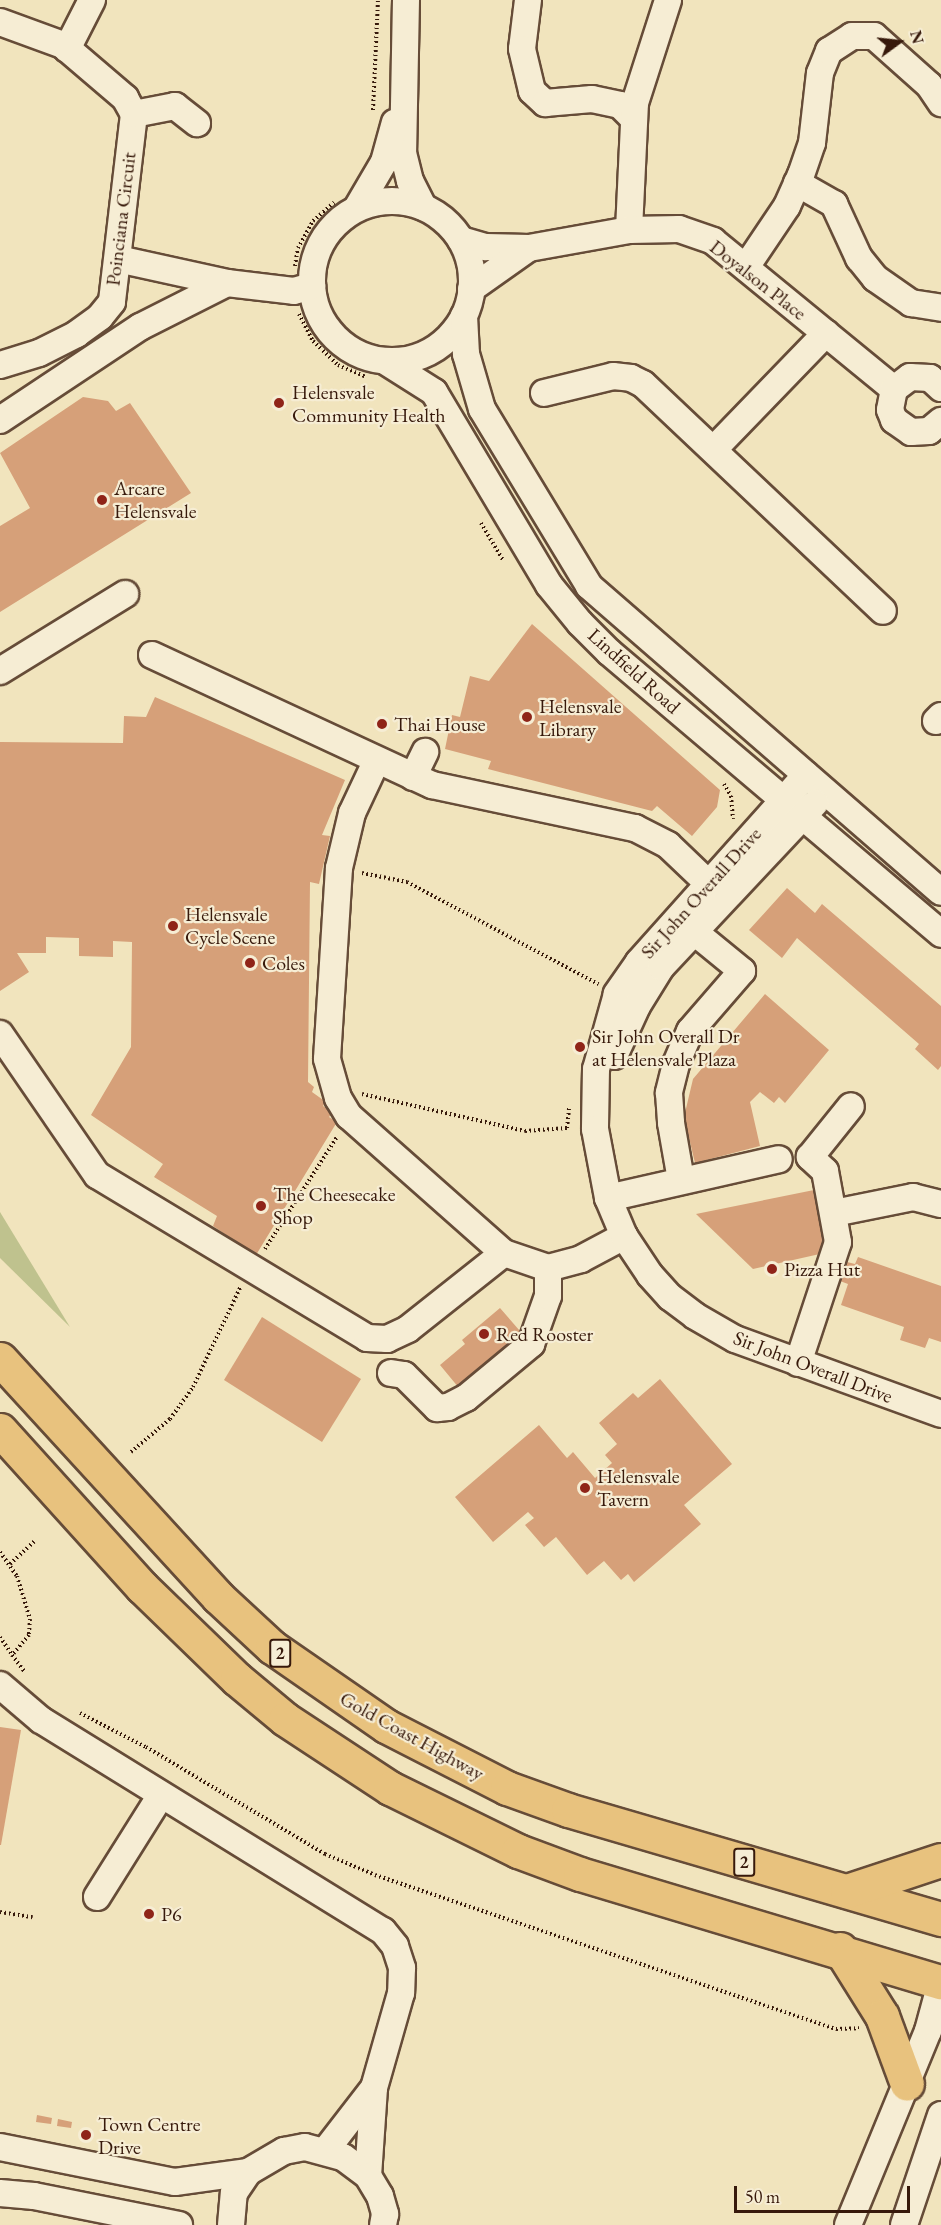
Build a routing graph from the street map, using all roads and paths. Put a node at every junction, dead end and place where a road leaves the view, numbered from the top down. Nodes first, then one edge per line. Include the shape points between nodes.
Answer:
1 (92, 0) edge
2 (406, 0) edge
3 (528, 0) edge
4 (668, 0) edge
5 (0, 22) edge
6 (67, 48) junction
7 (402, 95) junction
8 (941, 103) edge
9 (134, 114) junction
10 (633, 118) junction
11 (197, 123) dead end
12 (797, 183) junction
13 (423, 207) junction
14 (357, 208) junction
15 (629, 230) junction
16 (461, 240) junction
17 (529, 248) junction
18 (118, 259) junction
19 (746, 267) junction
20 (227, 283) junction
21 (312, 286) junction
22 (471, 289) junction
23 (941, 308) edge
24 (464, 316) junction
25 (826, 333) junction
26 (385, 361) junction
27 (0, 365) edge
28 (941, 388) edge
29 (894, 389) junction
30 (544, 393) dead end
31 (0, 420) edge
32 (941, 421) edge
33 (714, 449) junction
34 (125, 594) dead end
35 (884, 611) dead end
36 (152, 655) dead end
37 (0, 671) edge
38 (425, 752) dead end
39 (376, 762) junction
40 (806, 775) junction
41 (413, 777) junction
42 (825, 791) junction
43 (783, 799) junction
44 (804, 816) junction
45 (339, 868) junction
46 (709, 884) junction
47 (941, 892) edge
48 (686, 925) junction
49 (941, 934) edge
50 (617, 994) junction
51 (0, 1034) edge
52 (599, 1090) junction
53 (570, 1096) dead end
54 (338, 1098) junction
55 (852, 1106) dead end
56 (779, 1160) dead end
57 (681, 1180) junction
58 (608, 1198) junction
59 (941, 1203) edge
60 (834, 1213) junction
61 (624, 1236) junction
62 (504, 1253) junction
63 (548, 1268) junction
64 (0, 1359) edge
65 (798, 1363) junction
66 (391, 1373) dead end
67 (941, 1414) edge
68 (0, 1430) edge
69 (34, 1542) dead end
70 (0, 1552) edge
71 (10, 1564) junction
72 (0, 1637) edge
73 (12, 1655) junction
74 (28, 1677) dead end
75 (0, 1685) edge
76 (76, 1711) dead end
77 (161, 1795) junction
78 (941, 1860) edge
79 (847, 1891) junction
80 (97, 1897) dead end
81 (0, 1912) edge
82 (33, 1917) dead end
83 (941, 1919) edge
84 (840, 1949) junction
85 (941, 1983) edge
86 (882, 2016) junction
87 (907, 2084) junction
88 (374, 2088) junction
89 (941, 2115) edge
90 (0, 2146) edge
91 (326, 2150) junction
92 (248, 2172) junction
93 (368, 2176) junction
94 (0, 2193) edge
95 (388, 2221) edge
96 (179, 2225) edge
97 (231, 2225) edge
98 (848, 2225) edge
99 (904, 2225) edge

1 - 6 street
2 - 7 street
3 - 10 street via 522,50 532,91 545,103 592,99 620,105
4 - 10 street via 640,79
5 - 6 street
6 - 9 street via 125,98
7 - 13 street via 404,153 410,181
7 - 14 street via 384,162 373,187
8 - 12 street via 929,85 874,36 852,36 829,51 820,73 812,143
9 - 11 street via 175,106
9 - 18 street, Poinciana Circuit
10 - 15 street
12 - 19 street via 787,207
12 - 23 street via 834,204 859,258 875,278 911,303
13 - 14 street via 402,201 379,201
13 - 16 street via 445,221
14 - 21 street via 323,240 314,262
15 - 17 street, Doyalson Place
15 - 19 street, Doyalson Place via 679,229 713,241
16 - 17 street, Doyalson Place via 486,247
16 - 22 street via 470,264
17 - 22 street, Doyalson Place
18 - 20 street
18 - 27 street, Poinciana Circuit via 112,302 100,317 39,353
19 - 25 street, Doyalson Place
20 - 21 street via 294,291
20 - 31 street via 140,327
21 - 26 street via 322,318 343,344 363,356
22 - 24 street
24 - 26 street via 450,336 431,351 409,359
24 - 40 street, Lindfield Road via 466,354 482,409 589,586
25 - 29 street, Doyalson Place
25 - 33 street
26 - 43 street, Lindfield Road via 434,392 549,585 580,623
28 - 29 street via 930,378 920,376 910,377
29 - 32 street via 890,410 902,428 920,433
30 - 33 street via 613,376 632,378
33 - 35 street
34 - 37 street
36 - 39 street
38 - 41 street
39 - 41 street
39 - 45 street via 352,813
40 - 42 street, Lindfield Road
40 - 43 street, Sir John Overall Drive
41 - 46 street via 432,785 635,828 668,845
42 - 44 street, Sir John Overall Drive
42 - 47 street, Lindfield Road
43 - 44 street, Lindfield Road
43 - 46 street, Sir John Overall Drive
44 - 48 street, Sir John Overall Drive
44 - 49 street, Lindfield Road
45 - 50 path via 407,882
45 - 54 street via 327,1059
46 - 48 street, Sir John Overall Drive
48 - 50 street, Sir John Overall Drive via 639,962
48 - 52 street, Sir John Overall Drive via 637,1006
48 - 57 street via 742,971 690,1031 676,1064 669,1093 670,1123
50 - 52 street, Sir John Overall Drive via 596,1069
51 - 62 street via 97,1175 367,1338 387,1339 408,1329
52 - 58 street, Sir John Overall Drive via 595,1129
53 - 54 path via 567,1128 544,1131 525,1131 367,1092
54 - 62 street via 349,1116
55 - 60 street via 810,1157 825,1171
56 - 57 street
57 - 58 street
58 - 61 street, Sir John Overall Drive
59 - 60 street via 913,1197
60 - 65 street via 838,1242
61 - 63 street via 581,1259
61 - 65 street, Sir John Overall Drive via 670,1297 735,1340
62 - 63 street
63 - 66 street via 548,1296 531,1344 466,1398 437,1408 404,1375
64 - 79 highway, Gold Coast Highway / 2 via 218,1597 272,1647 386,1726 507,1788 568,1810
65 - 67 street, Sir John Overall Drive
68 - 84 highway, 2 via 142,1587 237,1679 285,1719 390,1788 518,1851 580,1874
69 - 71 path
70 - 71 path
71 - 73 path via 30,1619 29,1635
72 - 73 path
73 - 74 path
75 - 77 street via 41,1720
76 - 86 path via 146,1747 325,1854 375,1875 836,2029 856,2030
77 - 80 street
77 - 88 street via 383,1931 395,1946 402,1968 401,1993
78 - 79 highway
79 - 83 highway, Gold Coast Highway / 2
81 - 82 path
84 - 85 highway, 2
84 - 86 highway
85 - 87 street
86 - 87 highway
87 - 98 street
88 - 91 street
88 - 93 street
89 - 99 street
90 - 92 street via 175,2182
91 - 92 street via 284,2151
91 - 93 street
92 - 97 street via 234,2193
93 - 95 street
94 - 96 street via 34,2196

